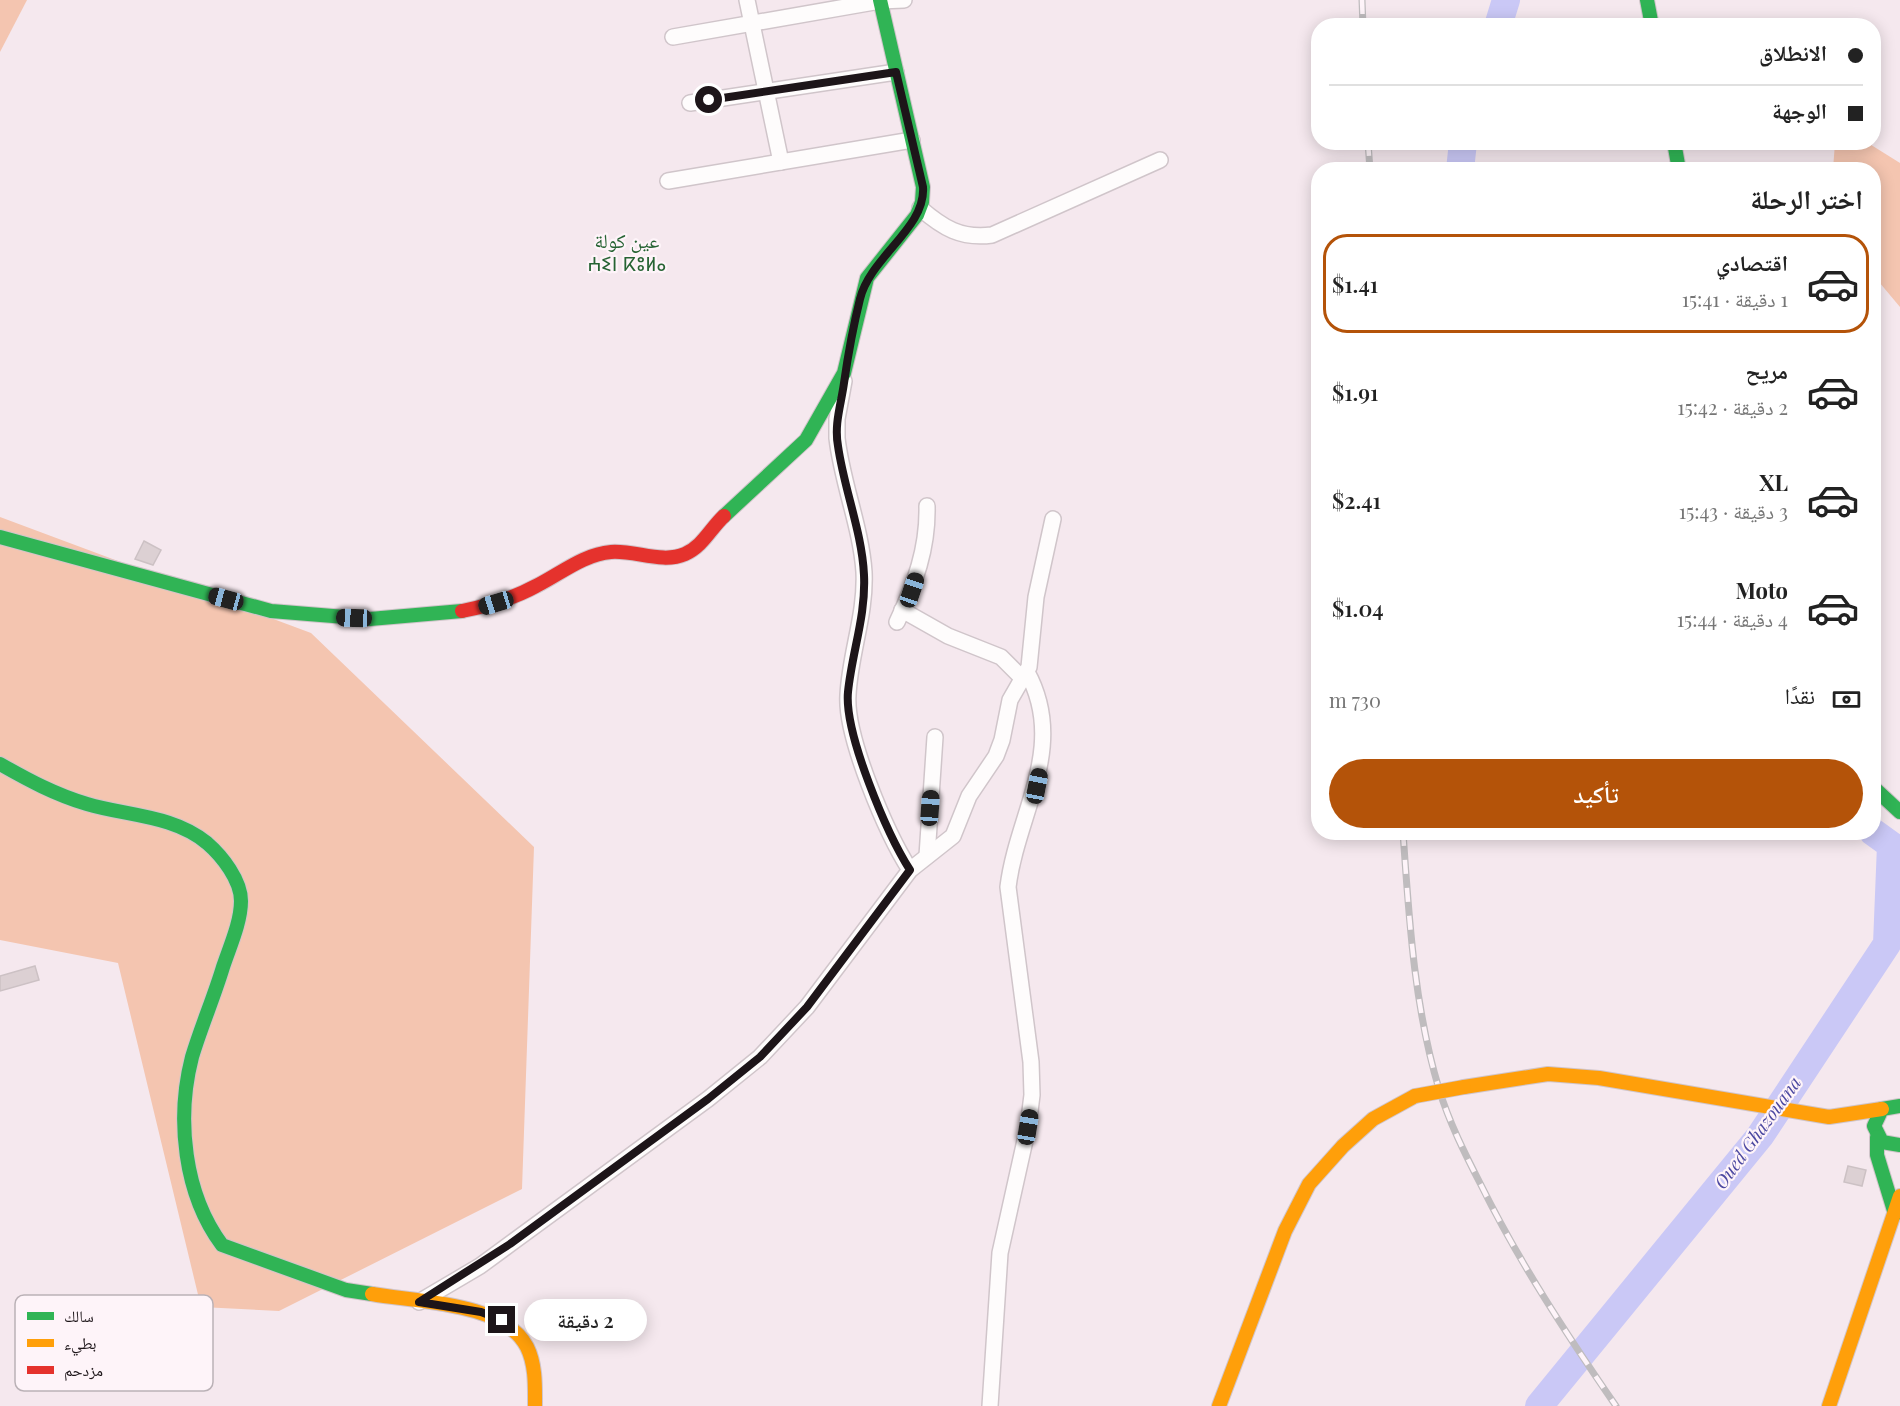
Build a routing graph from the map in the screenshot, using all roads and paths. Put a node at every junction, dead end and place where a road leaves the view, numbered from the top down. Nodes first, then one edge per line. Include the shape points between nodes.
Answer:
1 (747, 0) edge
2 (904, 0) edge
3 (1647, 0) edge
4 (880, 1) edge
5 (1650, 18) edge
6 (752, 24) junction
7 (674, 37) dead end
8 (896, 72) junction
9 (766, 92) junction
10 (690, 103) dead end
11 (912, 140) junction
12 (1160, 160) dead end
13 (781, 162) junction
14 (668, 181) dead end
15 (920, 208) junction
16 (844, 374) junction
17 (927, 506) dead end
18 (1053, 519) dead end
19 (0, 537) edge
20 (1024, 675) junction
21 (935, 737) dead end
22 (0, 764) edge
23 (1881, 794) edge
24 (1900, 812) edge
25 (927, 856) junction
26 (910, 870) junction
27 (1900, 1095) edge
28 (1890, 1107) edge
29 (1829, 1117) junction
30 (1877, 1136) junction
31 (1900, 1145) edge
32 (1900, 1196) edge
33 (1895, 1214) junction
34 (419, 1302) junction
35 (535, 1406) edge
36 (990, 1406) edge
37 (1219, 1406) edge
38 (1829, 1406) edge

1 - 6 street
2 - 4 street
3 - 5 street
4 - 6 street
4 - 8 street
6 - 7 street
6 - 9 street
8 - 9 street
8 - 11 street
9 - 10 street
9 - 13 street
11 - 13 street
11 - 15 street via 923,187
12 - 15 street via 992,235 971,237 950,231
13 - 14 street
15 - 16 street via 867,278
16 - 19 street via 800,449 718,522 699,546 673,557 626,552 597,555 518,595 474,608 370,619 271,611
16 - 26 street via 837,438 864,575 863,610 848,693 849,723 890,832
17 - 20 street via 924,549 900,616 1001,657
18 - 20 street
20 - 25 street via 1010,700 999,747 969,796 957,830
20 - 36 street via 1040,707 1041,755 1037,786 1008,887 1032,1095 1001,1243
21 - 25 street
22 - 34 street via 47,788 98,807 180,826 208,844 230,871 241,900 222,973 192,1059 186,1118 194,1198 209,1232 222,1245 346,1290
23 - 24 street
25 - 26 street
26 - 34 street via 807,1007 760,1057 503,1250
27 - 28 street
28 - 29 street
28 - 30 street via 1874,1121
29 - 30 street
29 - 37 street, bridge via 1599,1078 1548,1074 1415,1096 1373,1119 1309,1184 1285,1231
30 - 31 street via 1889,1146
30 - 33 street via 1876,1155
32 - 33 street
33 - 38 street
34 - 35 street via 481,1312 516,1330 529,1350

